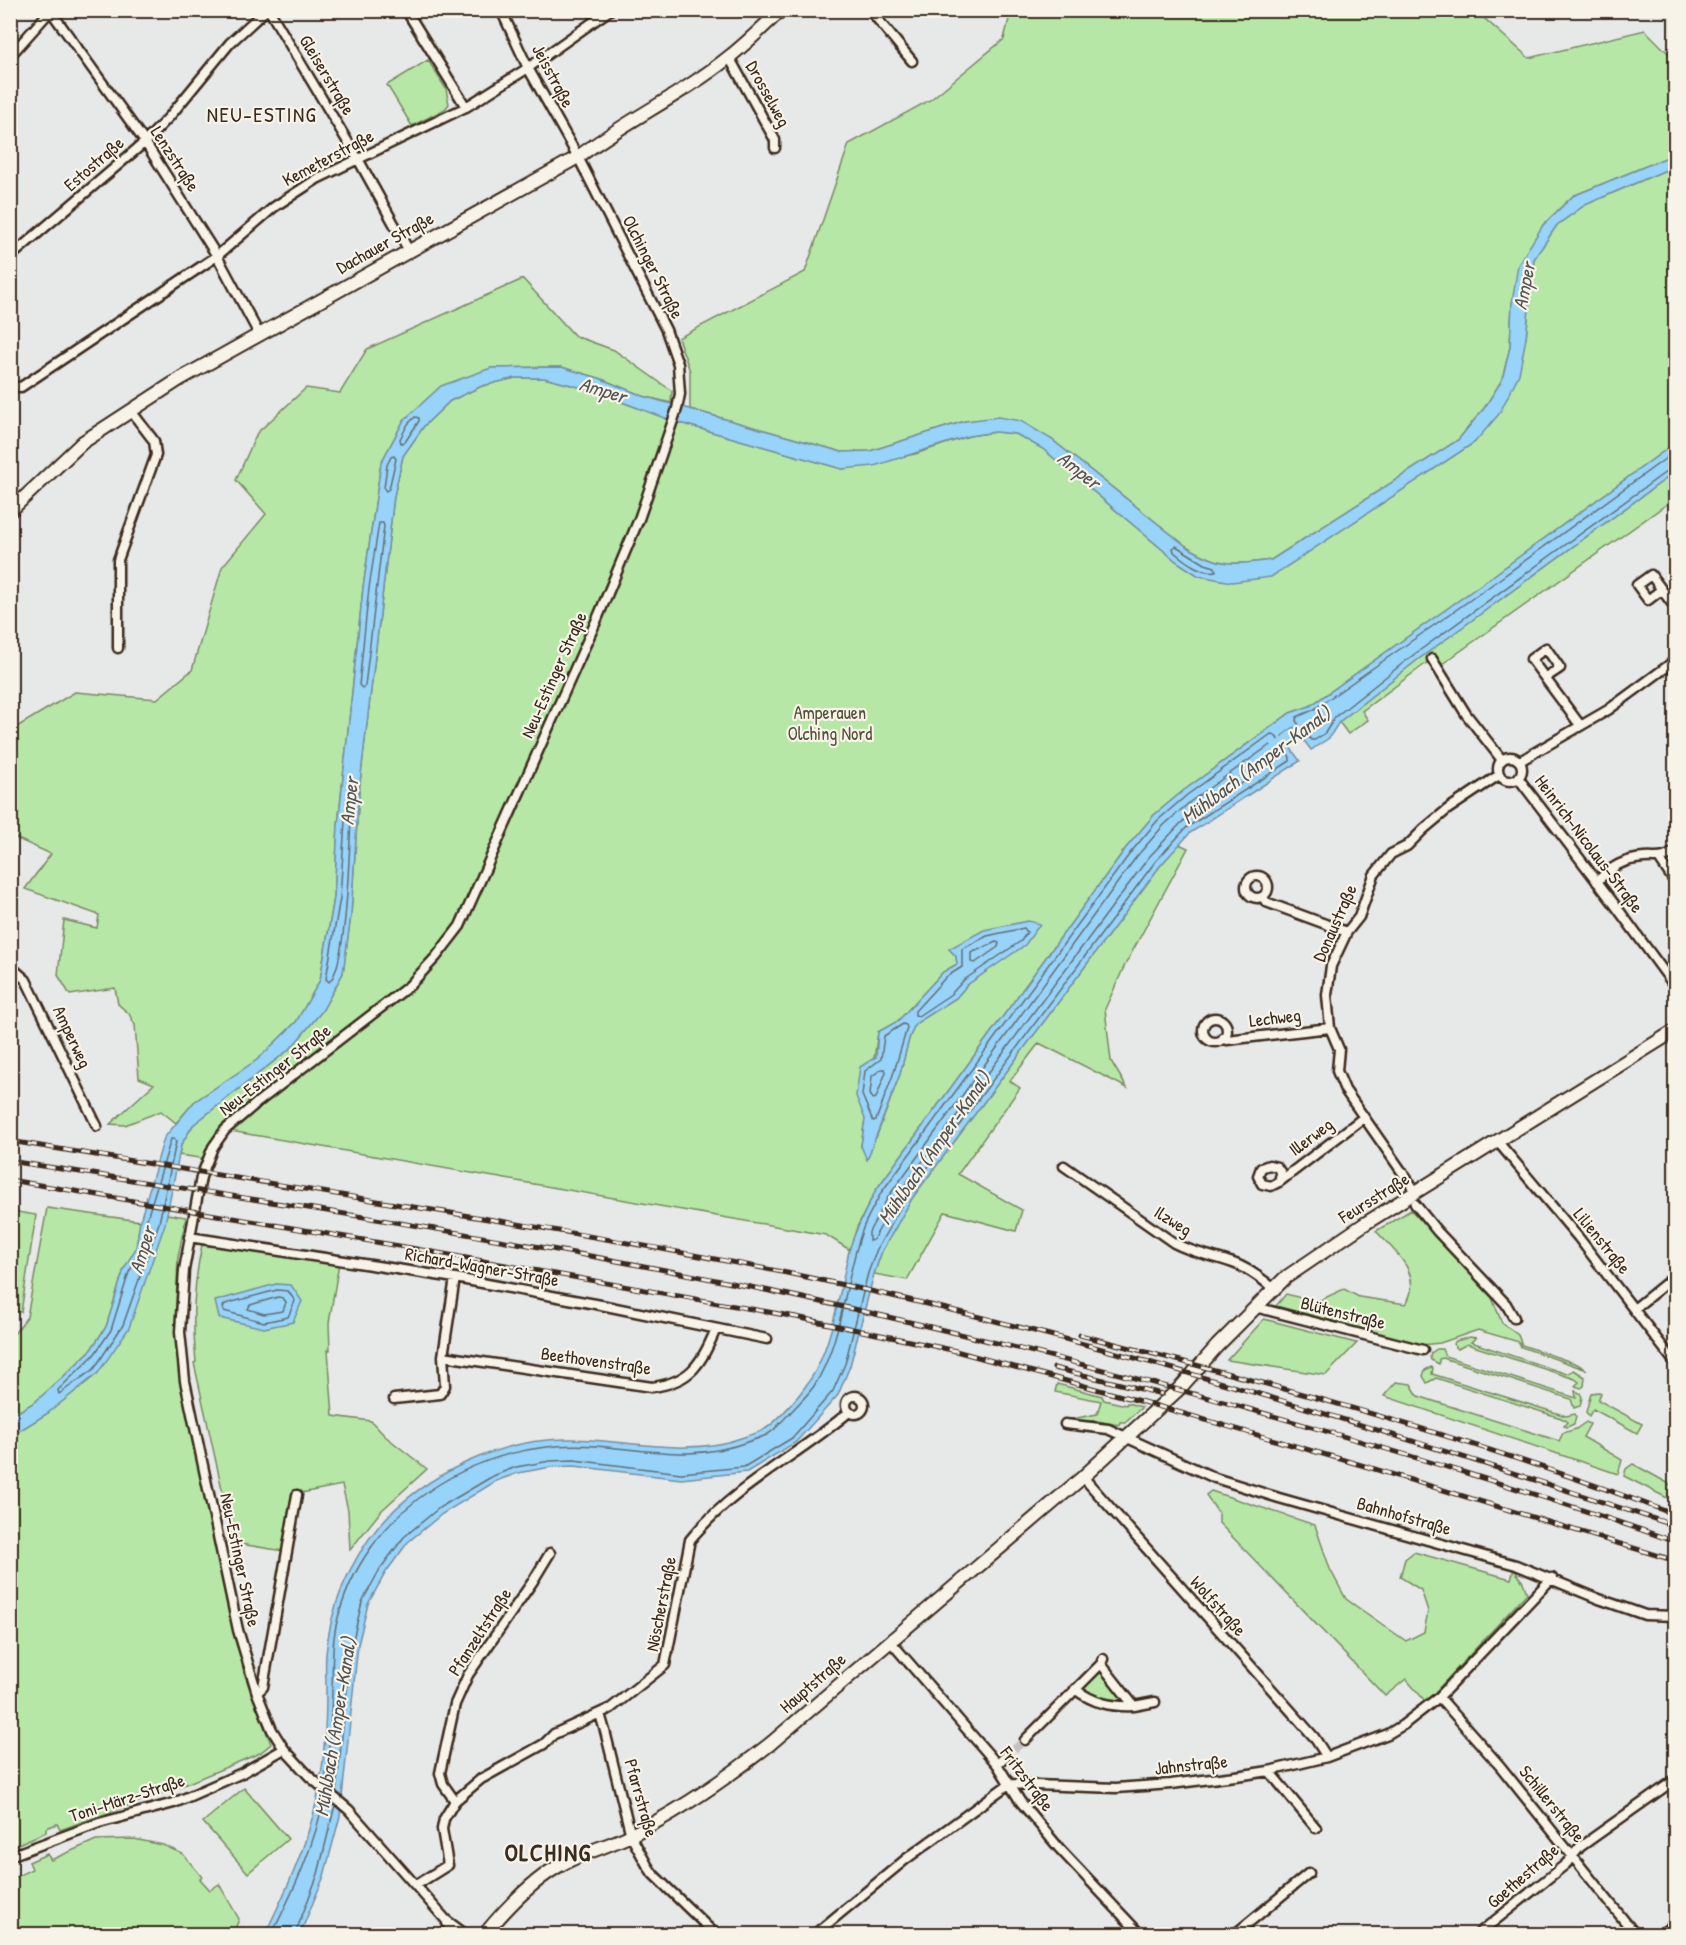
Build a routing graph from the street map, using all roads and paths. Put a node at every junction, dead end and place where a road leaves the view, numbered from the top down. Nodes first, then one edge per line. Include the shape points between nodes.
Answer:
1 (267, 10) edge
2 (406, 10) edge
3 (501, 10) edge
4 (610, 10) edge
5 (781, 10) edge
6 (870, 10) edge
7 (50, 11) edge
8 (10, 56) edge
9 (729, 57) junction
10 (912, 61) dead end
11 (528, 68) junction
12 (466, 107) junction
13 (145, 142) junction
14 (775, 148) dead end
15 (578, 157) junction
16 (358, 159) junction
17 (409, 250) junction
18 (217, 256) junction
19 (10, 257) edge
20 (259, 334) junction
21 (10, 386) edge
22 (680, 397) joint
23 (130, 411) junction
24 (10, 511) edge
25 (1661, 590) dead end
26 (1676, 609) edge
27 (118, 648) dead end
28 (1432, 659) dead end
29 (1676, 660) edge
30 (1545, 678) dead end
31 (1580, 725) junction
32 (1502, 760) junction
33 (1520, 762) junction
34 (1499, 775) junction
35 (1518, 779) junction
36 (1676, 850) edge
37 (1660, 860) junction
38 (1674, 880) dead end
39 (1597, 882) junction
40 (1263, 897) dead end
41 (1347, 932) junction
42 (10, 966) edge
43 (1676, 988) edge
44 (1330, 1028) junction
45 (1676, 1030) edge
46 (1224, 1038) dead end
47 (1363, 1118) junction
48 (97, 1126) dead end
49 (1498, 1142) junction
50 (1064, 1167) dead end
51 (1279, 1182) dead end
52 (1416, 1198) junction
53 (189, 1237) junction
54 (1676, 1275) edge
55 (455, 1278) junction
56 (1273, 1288) junction
57 (1255, 1307) junction
58 (1634, 1308) junction
59 (1514, 1318) dead end
60 (716, 1329) junction
61 (767, 1339) dead end
62 (1423, 1350) dead end
63 (442, 1356) junction
64 (1676, 1364) edge
65 (394, 1399) dead end
66 (849, 1412) dead end
67 (1065, 1424) dead end
68 (1126, 1437) junction
69 (1083, 1477) junction
70 (297, 1495) dead end
71 (550, 1553) dead end
72 (1552, 1578) junction
73 (1676, 1616) edge
74 (890, 1641) junction
75 (1075, 1689) junction
76 (257, 1693) junction
77 (1439, 1697) junction
78 (1155, 1702) dead end
79 (1134, 1706) junction
80 (600, 1714) junction
81 (1025, 1740) tunnel mouth
82 (284, 1749) junction
83 (1005, 1757) tunnel mouth
84 (1327, 1757) junction
85 (997, 1764) junction
86 (1269, 1771) junction
87 (1676, 1779) edge
88 (1009, 1784) junction
89 (455, 1801) junction
90 (1316, 1828) dead end
91 (631, 1836) junction
92 (1572, 1855) junction
93 (10, 1856) edge
94 (1310, 1873) dead end
95 (416, 1885) junction
96 (500, 1917) junction
97 (446, 1920) junction
98 (1676, 1924) edge
99 (451, 1935) edge
100 (465, 1935) edge
101 (485, 1935) edge
102 (494, 1935) edge
103 (715, 1935) edge
104 (815, 1935) edge
105 (1140, 1935) edge
106 (1235, 1935) edge
107 (1479, 1935) edge
108 (1635, 1935) edge
109 (1661, 1935) edge

1 - 13 street, Estostraße via 230,43
1 - 16 street, Gleiserstraße
2 - 12 street
3 - 11 street, Jeisstraße
4 - 11 street, Kemeterstraße
5 - 9 street, Dachauer Straße
6 - 10 street
7 - 8 street
7 - 13 street, Lenzstraße
9 - 14 street, Drosselweg via 775,140
9 - 15 street, Dachauer Straße
11 - 12 street, Kemeterstraße
11 - 15 street, Jeisstraße
12 - 16 street, Kemeterstraße
13 - 18 street, Lenzstraße
13 - 19 street, Estostraße
15 - 17 street, Dachauer Straße
15 - 22 street, Olchinger Straße via 675,349
16 - 17 street, Gleiserstraße
16 - 18 street, Kemeterstraße via 274,207
17 - 20 street, Dachauer Straße
18 - 20 street, Lenzstraße
18 - 21 street, Kemeterstraße via 21,387
20 - 23 street, Dachauer Straße
22 - 53 street, Neu-Estinger Straße via 639,519 603,606 460,926 409,986 225,1130 201,1176
23 - 24 street, Dachauer Straße via 83,442
23 - 27 street via 154,441 156,455 118,560
25 - 26 street
28 - 32 street via 1466,714
29 - 31 street via 1608,710
30 - 31 street
31 - 33 street
32 - 33 street via 1512,757
32 - 34 street
33 - 35 street via 1523,771
34 - 35 street via 1507,781
34 - 41 street, Donaustraße via 1391,854 1374,875 1359,917
35 - 39 street, Heinrich-Nicolaus-Straße
36 - 37 street
37 - 38 street
37 - 39 street via 1627,861 1612,867
39 - 43 street, Heinrich-Nicolaus-Straße
40 - 41 street via 1266,902
41 - 44 street, Donaustraße via 1331,966 1327,994
42 - 48 street, Amperweg via 26,980
44 - 46 street, Lechweg
44 - 47 street, Donaustraße via 1339,1049 1337,1071
45 - 49 street, Feursstraße
47 - 51 street, Illerweg
47 - 52 street, Donaustraße
49 - 52 street, Feursstraße
49 - 58 street, Lilienstraße
50 - 56 street, Ilzweg via 1174,1243 1255,1273
52 - 56 street, Feursstraße via 1303,1264
52 - 59 street via 1437,1232 1506,1304
53 - 55 street, Richard-Wagner-Straße
53 - 76 street, Neu-Estinger Straße via 180,1332 185,1381 238,1630
54 - 58 street
55 - 60 street, Richard-Wagner-Straße
55 - 63 street
56 - 57 street, Feursstraße
57 - 62 street, Blütenstraße
57 - 68 street, Feursstraße via 1180,1387
58 - 64 street, Lilienstraße
60 - 61 street, Richard-Wagner-Straße
60 - 63 street, Beethovenstraße via 698,1364 683,1379 652,1387
63 - 65 street via 445,1386 440,1394
66 - 80 street, Nöscherstraße via 732,1496 690,1540 665,1665
67 - 68 street via 1108,1430
68 - 69 street, Hauptstraße
68 - 72 street, Bahnhofstraße via 1215,1478
69 - 74 street, Hauptstraße
69 - 84 street, Wolfstraße via 1314,1737
70 - 76 street via 263,1687
71 - 89 street, Pfanzeltstraße via 475,1664 455,1704 440,1773 442,1784
72 - 73 street, Bahnhofstraße via 1645,1615
72 - 77 street, Jahnstraße
74 - 85 street, Fritzstraße
74 - 91 street, Hauptstraße via 761,1751
75 - 79 street via 1104,1704
75 - 79 street via 1102,1661
75 - 81 street
76 - 82 street, Neu-Estinger Straße
77 - 84 street, Jahnstraße via 1388,1734
77 - 92 street, Schillerstraße
78 - 79 street
80 - 89 street, Nöscherstraße via 554,1734 544,1744 481,1779
80 - 91 street, Pfarrstraße
82 - 93 street, Toni-März-Straße via 242,1773 174,1803 99,1823
82 - 95 street, Neu-Estinger Straße via 347,1809
83 - 85 street
84 - 86 street, Jahnstraße
85 - 88 street, Fritzstraße
86 - 88 street, Jahnstraße via 1116,1788
86 - 90 street
87 - 92 street, Goethestraße
88 - 104 street via 906,1859
88 - 105 street, Fritzstraße via 1059,1848
89 - 95 street, Nöscherstraße via 442,1830 448,1865
91 - 96 street, Hauptstraße via 547,1873
91 - 103 street, Pfarrstraße via 653,1874
92 - 107 street, Goethestraße
92 - 108 street, Schillerstraße
94 - 106 street
95 - 97 street, Neu-Estinger Straße
96 - 101 street, Hauptstraße
96 - 102 street, Hauptstraße
97 - 99 street, Neu-Estinger Straße
97 - 100 street, Neu-Estinger Straße
98 - 109 street

